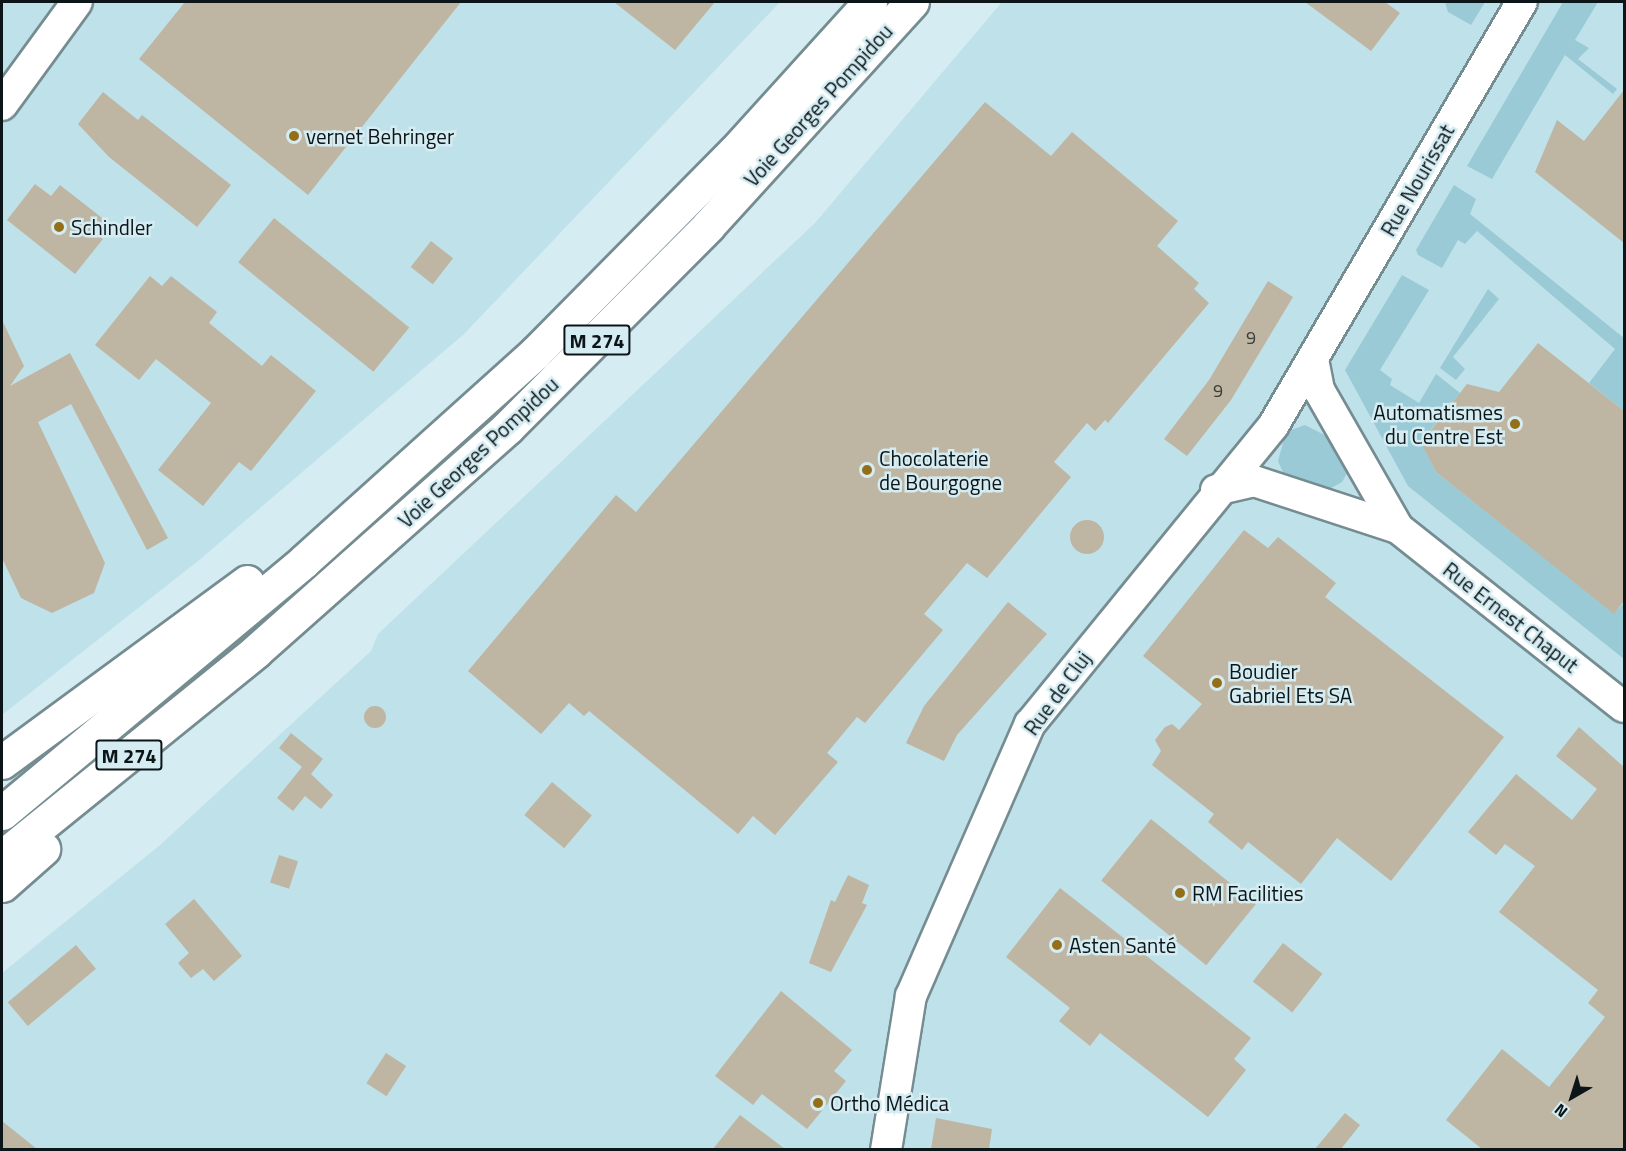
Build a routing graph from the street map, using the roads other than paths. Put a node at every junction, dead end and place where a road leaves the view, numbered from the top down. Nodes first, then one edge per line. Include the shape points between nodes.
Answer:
1 (77, 2) edge
2 (870, 2) edge
3 (912, 2) edge
4 (1522, 2) edge
5 (2, 105) edge
6 (1313, 359) junction
7 (437, 442) junction
8 (1216, 490) junction
9 (1398, 528) junction
10 (256, 651) junction
11 (1624, 707) edge
12 (2, 762) edge
13 (2, 813) edge
14 (2, 857) edge
15 (2, 885) edge
16 (886, 1149) edge

1 - 5 street
2 - 7 highway, Voie Georges Pompidou / M 274 via 628,262
3 - 10 highway, Voie Georges Pompidou / M 274 via 604,333 507,428
4 - 6 street, Rue Nourissat
6 - 8 street, Rue de Cluj via 1273,426
6 - 9 street, Rue Ernest Chaput via 1318,390
7 - 12 highway via 380,475 208,613
7 - 13 highway, Voie Georges Pompidou / M 274 via 178,669
8 - 9 street, Rue Ernest Chaput via 1254,481
8 - 16 street, Rue de Cluj via 1030,724 911,996
9 - 11 street, Rue Ernest Chaput
10 - 14 highway, Voie Georges Pompidou / M 274
10 - 15 highway via 178,732

